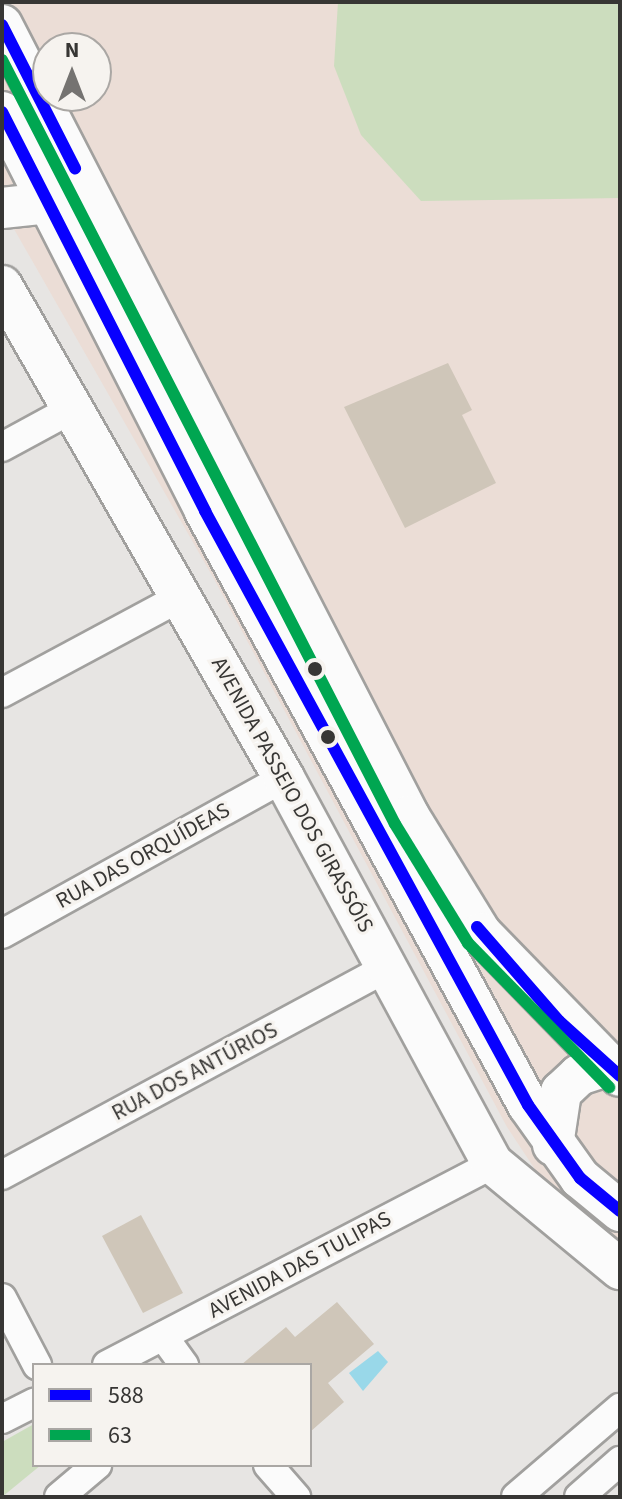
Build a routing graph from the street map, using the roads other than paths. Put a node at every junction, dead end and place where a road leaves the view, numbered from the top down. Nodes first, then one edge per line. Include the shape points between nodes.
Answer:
1 (2, 25) edge
2 (4, 129) edge
3 (49, 203) junction
4 (2, 208) edge
5 (2, 286) edge
6 (72, 409) junction
7 (2, 447) edge
8 (181, 597) junction
9 (2, 693) edge
10 (284, 778) junction
11 (2, 934) edge
12 (387, 968) junction
13 (614, 1071) edge
14 (553, 1145) junction
15 (493, 1164) junction
16 (2, 1175) edge
17 (620, 1211) edge
18 (620, 1269) edge
19 (2, 1298) edge
20 (163, 1336) junction
21 (36, 1363) edge
22 (111, 1363) edge
23 (183, 1363) edge
24 (32, 1404) edge
25 (620, 1408) edge
26 (2, 1419) edge
27 (620, 1461) edge
28 (95, 1467) edge
29 (270, 1467) edge
30 (59, 1497) edge
31 (296, 1497) edge
32 (516, 1497) edge
33 (579, 1497) edge

1 - 13 main road via 409,816 481,933
2 - 3 main road
3 - 4 main road
3 - 14 main road via 294,679
5 - 6 main road, AVENIDA PASSEIO DOS GIRASSÓIS
6 - 7 street
6 - 8 main road, AVENIDA PASSEIO DOS GIRASSÓIS
8 - 9 street
8 - 10 main road, AVENIDA PASSEIO DOS GIRASSÓIS
10 - 11 street, RUA DAS ORQUÍDEAS
10 - 12 main road, AVENIDA PASSEIO DOS GIRASSÓIS
12 - 15 main road, AVENIDA PASSEIO DOS GIRASSÓIS
12 - 16 street, RUA DOS ANTÚRIOS
13 - 14 main road via 579,1075 561,1092
14 - 17 main road
15 - 18 main road, AVENIDA PASSEIO DOS GIRASSÓIS
15 - 20 street, AVENIDA DAS TULIPAS
19 - 21 street
20 - 22 street, AVENIDA DAS TULIPAS
20 - 23 street
24 - 26 street
25 - 32 street
27 - 33 street
28 - 30 street
29 - 31 street

